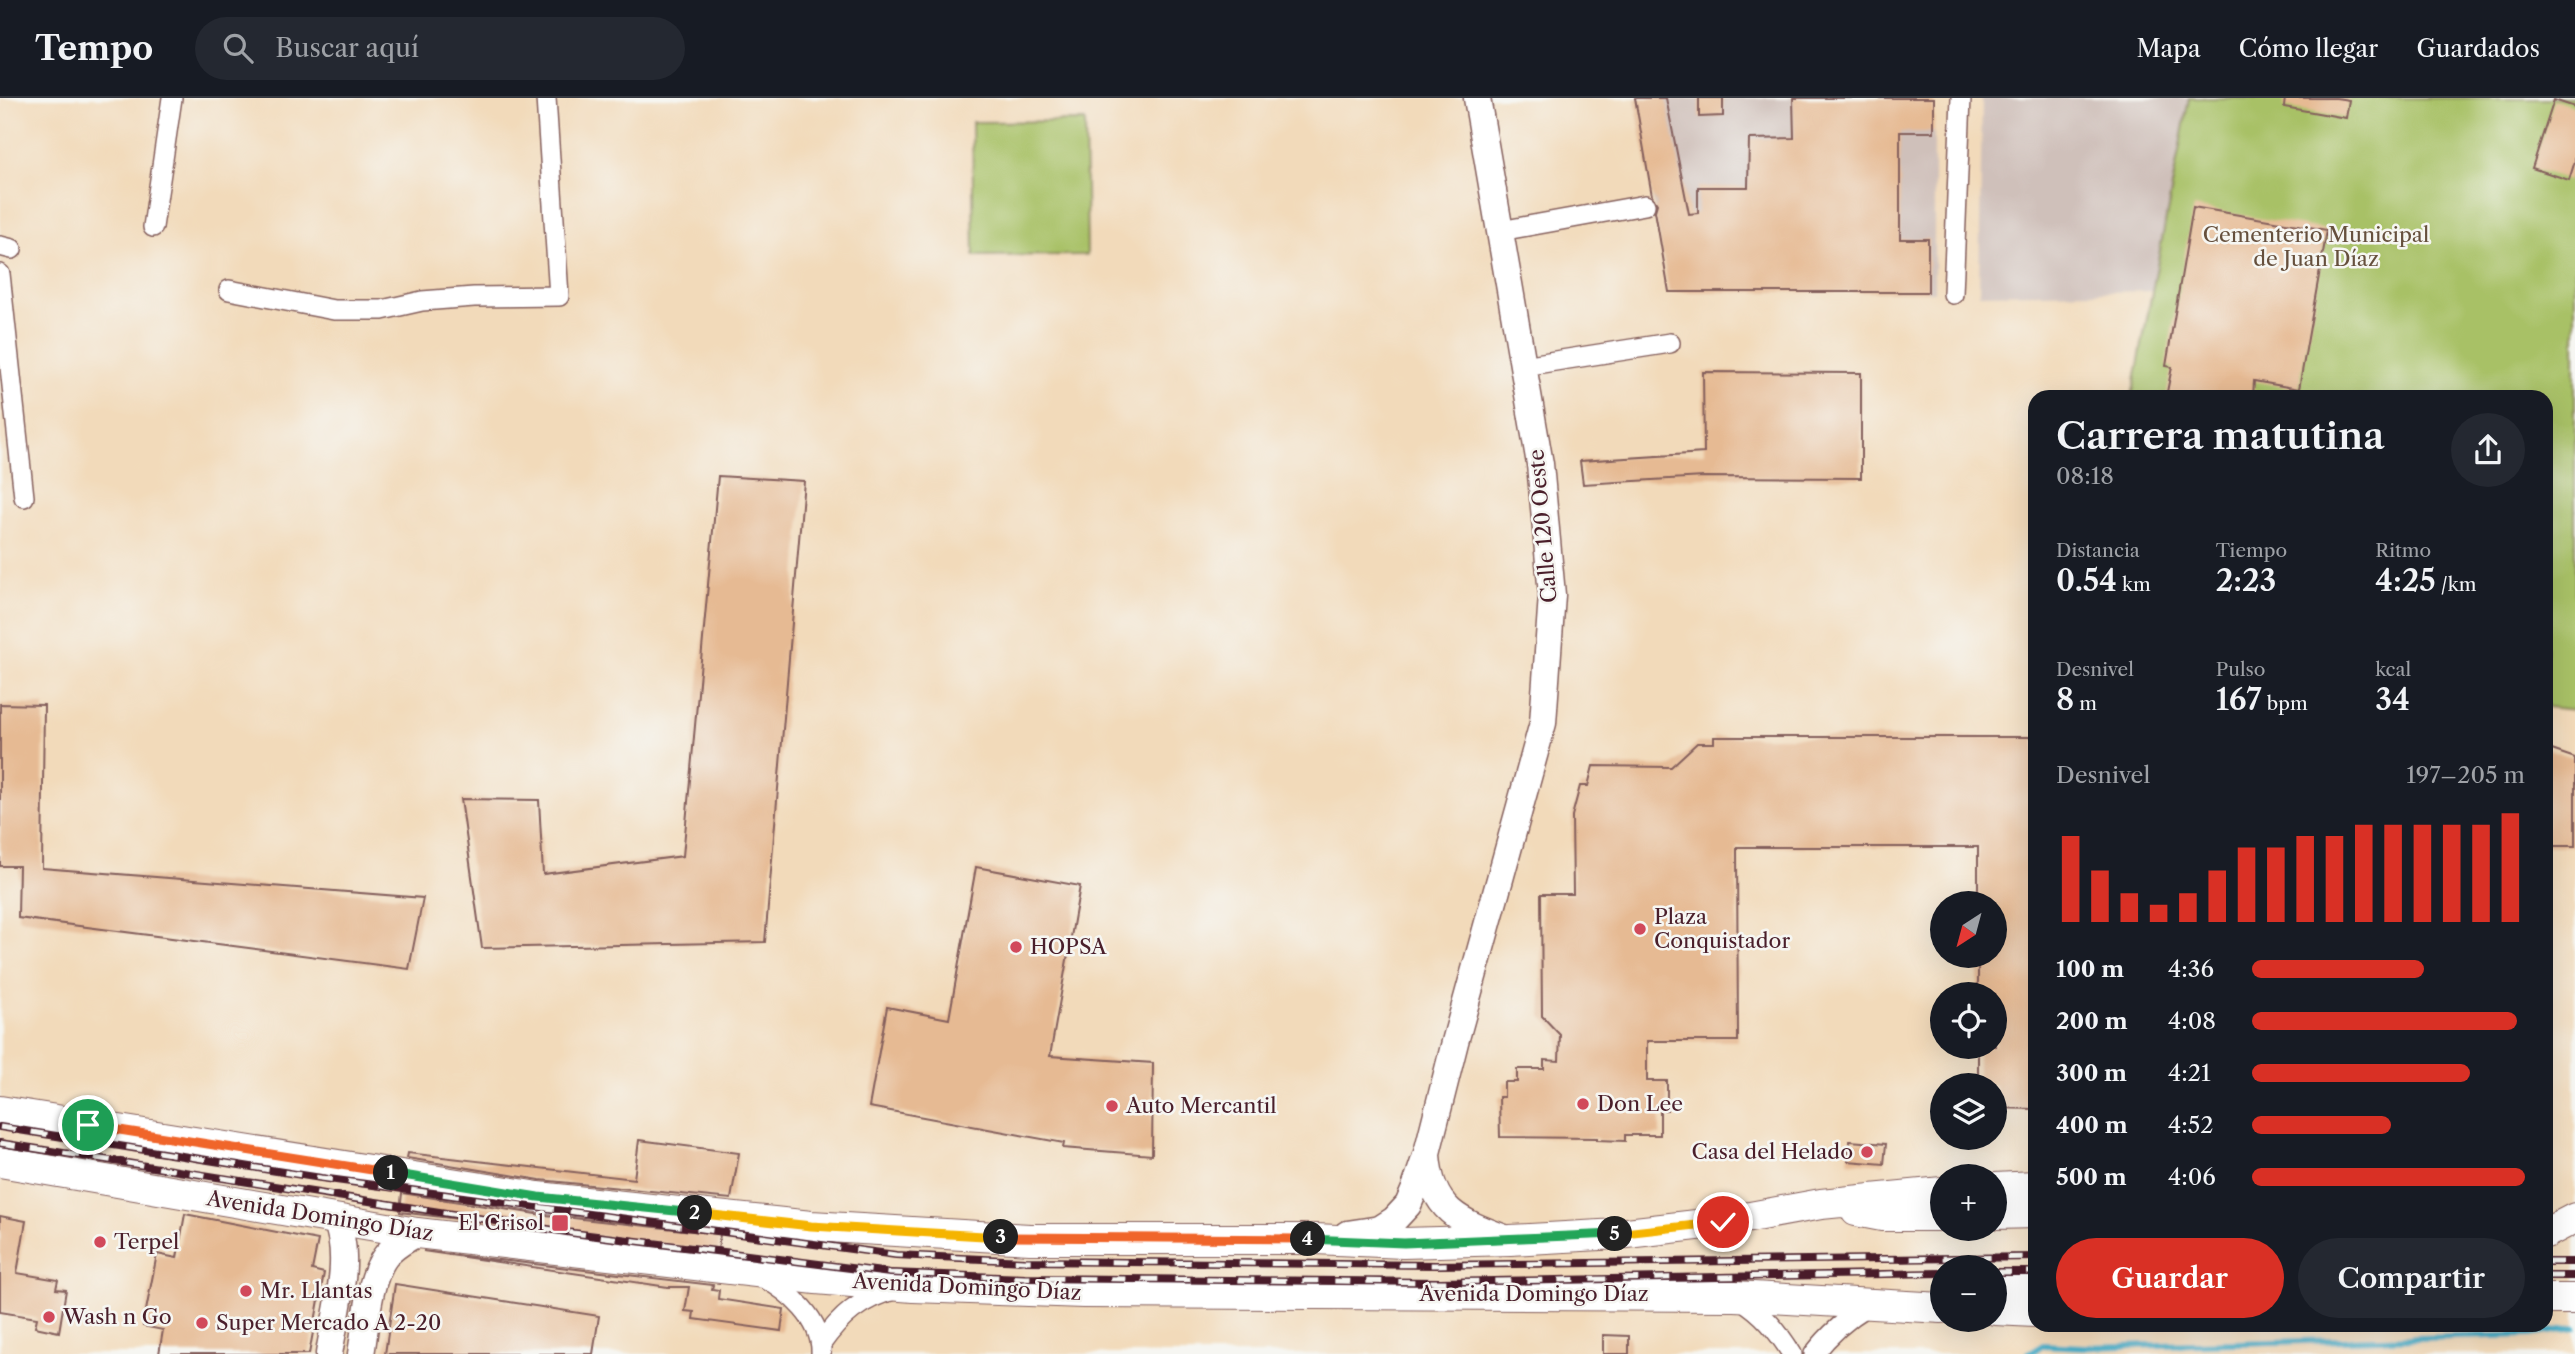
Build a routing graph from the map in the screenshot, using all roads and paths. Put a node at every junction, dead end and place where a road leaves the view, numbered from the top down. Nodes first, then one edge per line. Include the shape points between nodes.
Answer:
1 (172, 98) edge
2 (546, 98) edge
3 (1476, 98) edge
4 (1961, 98) edge
5 (1645, 205) dead end
6 (153, 228) dead end
7 (1500, 231) junction
8 (0, 274) edge
9 (229, 290) dead end
10 (1953, 294) dead end
11 (1670, 342) dead end
12 (1523, 366) junction
13 (24, 497) dead end
14 (0, 1111) edge
15 (1427, 1153) junction
16 (0, 1162) edge
17 (2028, 1186) edge
18 (2007, 1187) edge
19 (1930, 1193) edge
20 (1821, 1204) junction
21 (2028, 1213) edge
22 (2007, 1214) edge
23 (1930, 1216) edge
24 (2575, 1218) edge
25 (337, 1221) junction
26 (2553, 1230) edge
27 (417, 1233) junction
28 (2553, 1235) edge
29 (2575, 1237) edge
30 (1315, 1239) junction
31 (1510, 1240) junction
32 (741, 1270) junction
33 (913, 1287) junction
34 (2007, 1289) edge
35 (2028, 1289) edge
36 (1930, 1293) edge
37 (1735, 1296) junction
38 (2553, 1299) edge
39 (2575, 1299) edge
40 (1869, 1305) junction
41 (1930, 1308) edge
42 (2007, 1311) edge
43 (2028, 1312) edge
44 (821, 1349) edge
45 (329, 1354) edge
46 (361, 1354) edge
47 (1791, 1354) edge
48 (1814, 1354) edge

1 - 6 street
2 - 9 street via 559,296 474,297 382,310 334,310
3 - 7 street, Calle 120 Oeste
4 - 10 street
5 - 7 street
7 - 12 street, Calle 120 Oeste
8 - 13 street
11 - 12 street
12 - 15 street, Calle 120 Oeste via 1540,464 1552,595 1543,723
14 - 30 main road via 538,1197 811,1226 1030,1239
15 - 30 street, Calle 120 Oeste via 1408,1205 1394,1220 1380,1229
15 - 31 street, Calle 120 Oeste via 1429,1178 1449,1209 1473,1226
16 - 25 main road, Avenida Domingo Díaz
17 - 18 main road
19 - 20 main road
20 - 23 main road via 1882,1216
20 - 31 main road via 1723,1222
21 - 22 main road
24 - 26 main road
25 - 27 main road, Avenida Domingo Díaz
25 - 45 street via 343,1262
27 - 32 main road, Avenida Domingo Díaz
27 - 46 street via 386,1256 376,1275
28 - 29 main road
30 - 31 main road via 1404,1243
32 - 33 main road, Avenida Domingo Díaz
32 - 44 street via 791,1296 812,1323
33 - 37 main road, Avenida Domingo Díaz via 1083,1293
33 - 44 street via 859,1304 834,1326
34 - 35 main road
36 - 40 main road
37 - 40 main road, Avenida Domingo Díaz
37 - 47 street via 1759,1311
38 - 39 main road
40 - 41 main road, Avenida Domingo Díaz
40 - 48 street via 1847,1318
42 - 43 main road

